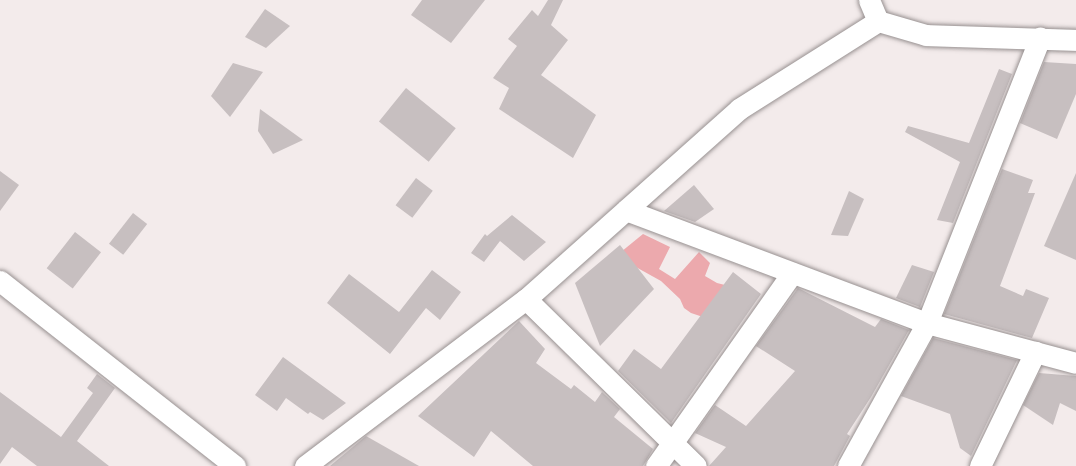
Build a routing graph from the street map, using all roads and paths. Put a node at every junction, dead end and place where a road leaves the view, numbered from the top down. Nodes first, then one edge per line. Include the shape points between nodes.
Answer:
1 (869, 0) edge
2 (878, 21) junction
3 (1040, 38) junction
4 (1076, 40) edge
5 (626, 210) junction
6 (792, 273) junction
7 (0, 281) edge
8 (526, 299) junction
9 (927, 323) junction
10 (1035, 352) junction
11 (1076, 363) edge
12 (671, 444) junction
13 (235, 466) edge
14 (305, 466) edge
15 (656, 466) edge
16 (696, 466) edge
17 (848, 466) edge
18 (980, 466) edge

1 - 2 street
2 - 3 street via 926,35
2 - 5 street via 739,110
3 - 4 street
3 - 9 street
5 - 6 street
5 - 8 street
6 - 9 street
6 - 12 street
7 - 13 street
8 - 12 street
8 - 14 street
9 - 10 street
9 - 17 street
10 - 11 street
10 - 18 street
12 - 15 street
12 - 16 street

